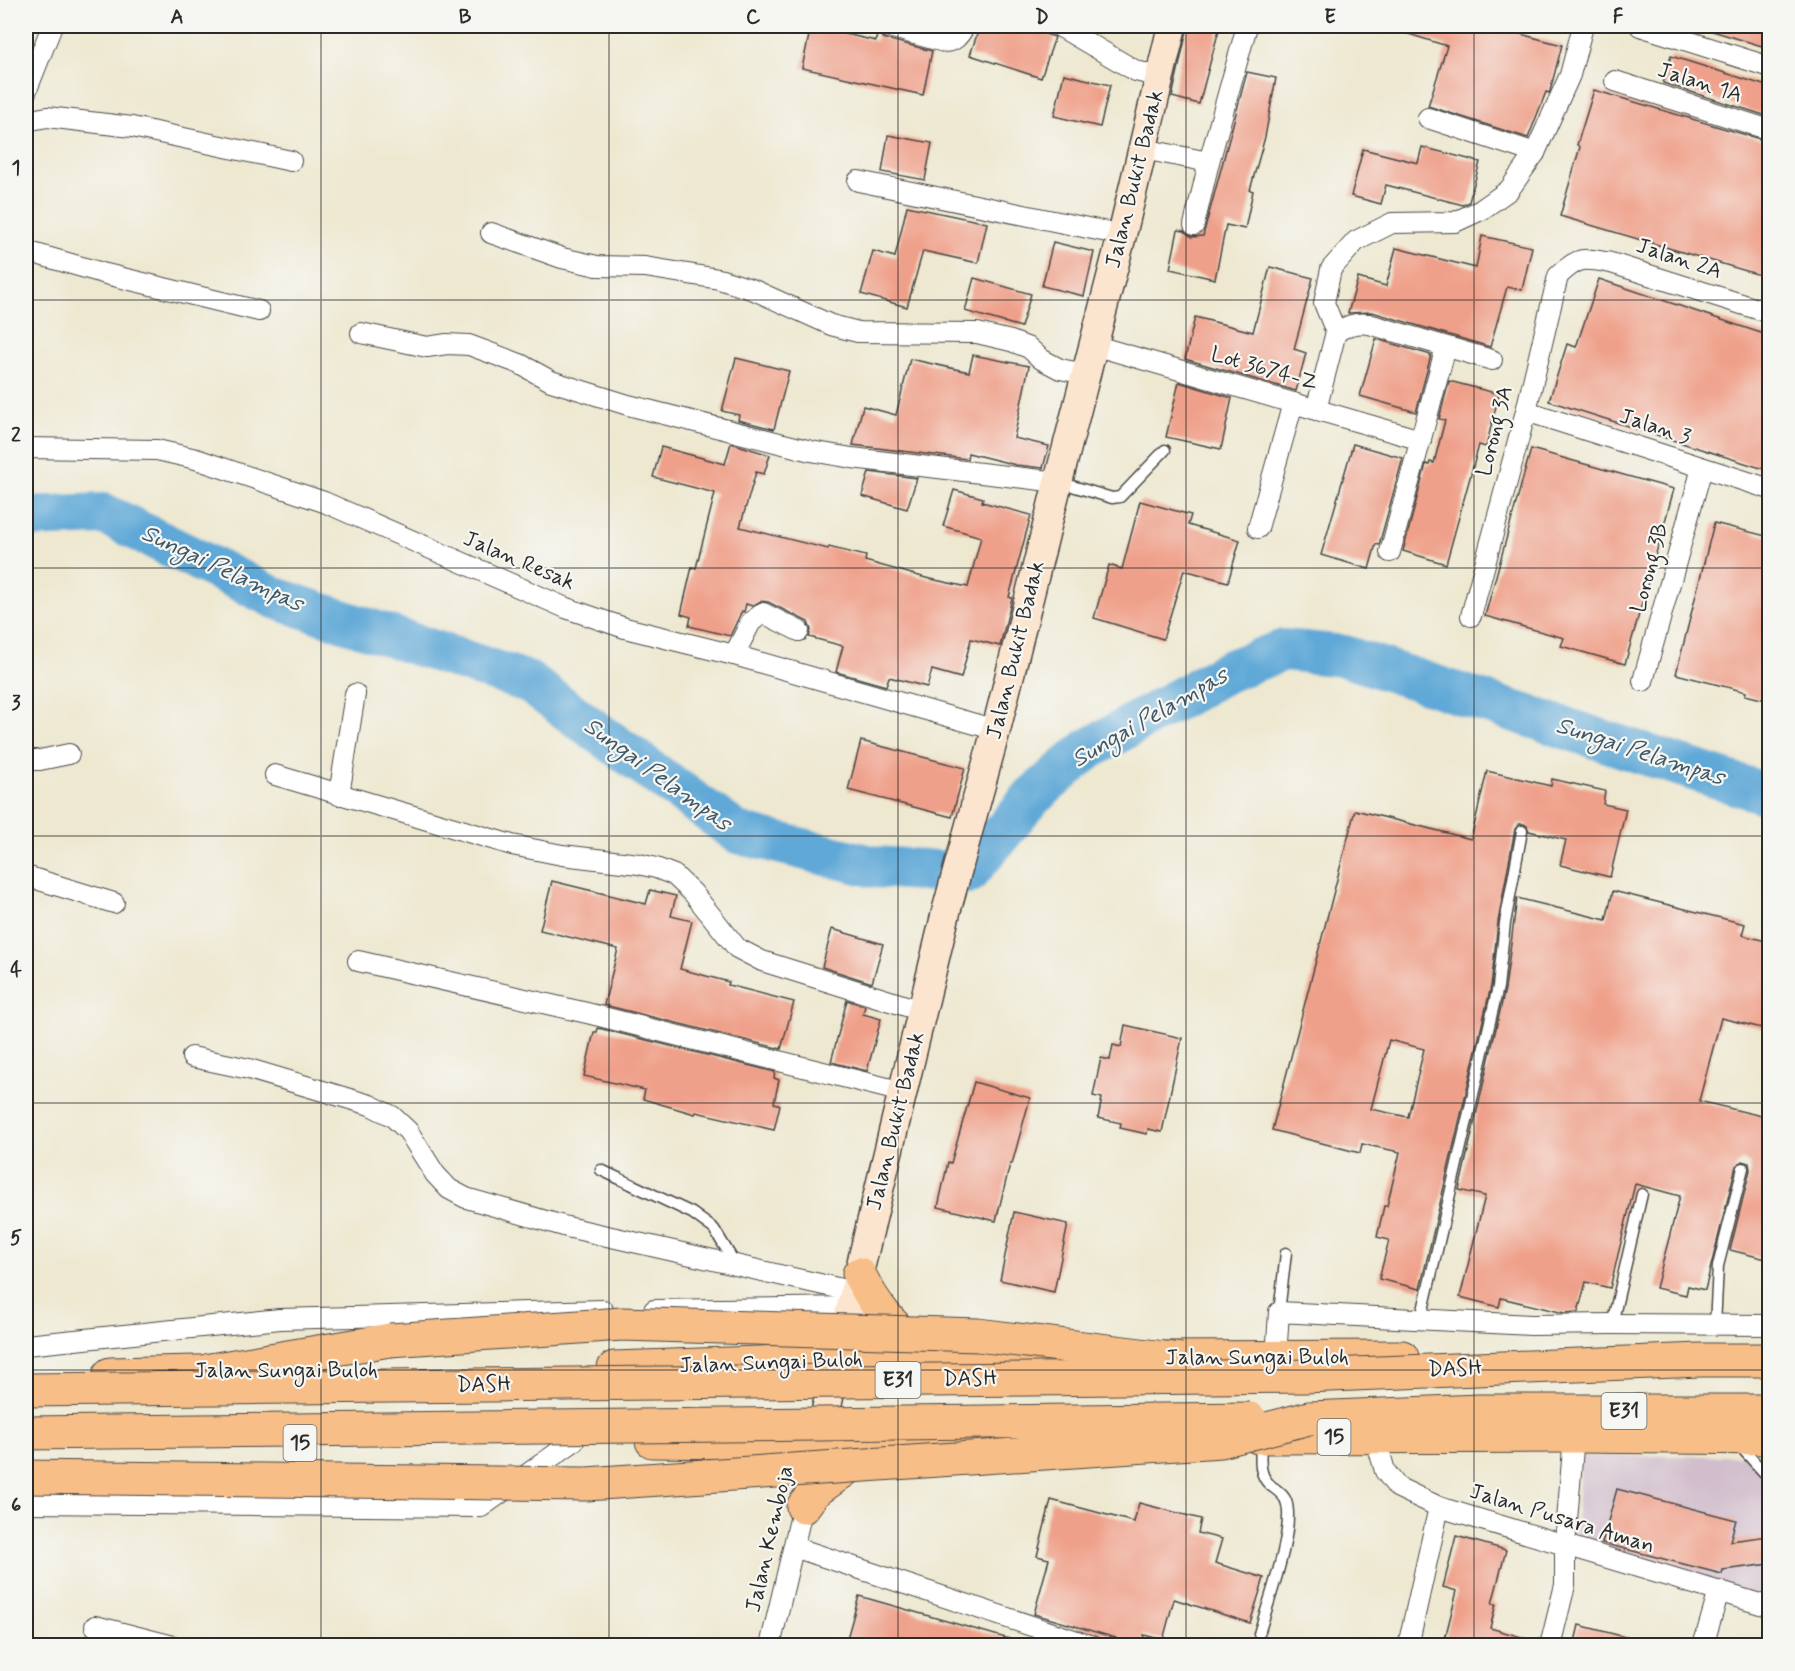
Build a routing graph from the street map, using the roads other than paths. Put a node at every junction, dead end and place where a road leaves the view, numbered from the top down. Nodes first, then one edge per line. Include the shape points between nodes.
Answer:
1 (52, 26) edge
2 (886, 26) edge
3 (965, 26) edge
4 (1059, 26) edge
5 (1172, 26) edge
6 (1247, 26) edge
7 (1583, 26) edge
8 (1640, 26) edge
9 (1770, 67) edge
10 (1160, 77) junction
11 (1615, 81) dead end
12 (26, 92) edge
13 (1428, 118) dead end
14 (26, 121) edge
15 (1770, 130) edge
16 (1143, 149) junction
17 (1535, 153) junction
18 (291, 161) dead end
19 (1209, 162) junction
20 (858, 181) dead end
21 (1194, 225) dead end
22 (491, 233) dead end
23 (1122, 235) junction
24 (26, 251) edge
25 (1572, 262) joint
26 (260, 311) dead end
27 (1770, 314) edge
28 (1336, 332) junction
29 (361, 333) dead end
30 (1093, 345) junction
31 (1446, 347) junction
32 (1491, 360) dead end
33 (1086, 374) junction
34 (1293, 403) junction
35 (1316, 410) junction
36 (1526, 411) junction
37 (1421, 440) junction
38 (26, 448) edge
39 (1165, 450) dead end
40 (1702, 468) junction
41 (1058, 482) junction
42 (1770, 489) edge
43 (1258, 528) dead end
44 (1390, 552) dead end
45 (1472, 616) dead end
46 (799, 631) dead end
47 (734, 655) junction
48 (1643, 681) dead end
49 (355, 694) dead end
50 (996, 730) junction
51 (69, 754) dead end
52 (26, 760) edge
53 (274, 775) dead end
54 (339, 795) junction
55 (1522, 831) dead end
56 (26, 876) edge
57 (114, 903) dead end
58 (358, 961) dead end
59 (922, 1011) junction
60 (192, 1056) dead end
61 (903, 1092) junction
62 (1743, 1168) dead end
63 (601, 1170) dead end
64 (1642, 1194) dead end
65 (1286, 1253) dead end
66 (736, 1266) junction
67 (855, 1291) junction
68 (1279, 1312) junction
69 (1421, 1319) junction
70 (1612, 1324) junction
71 (1715, 1326) junction
72 (1770, 1326) edge
73 (26, 1345) edge
74 (1770, 1351) edge
75 (1276, 1358) junction
76 (838, 1360) junction
77 (939, 1360) junction
78 (1770, 1360) edge
79 (210, 1370) junction
80 (1305, 1376) junction
81 (26, 1377) edge
82 (26, 1390) edge
83 (1770, 1411) edge
84 (1309, 1418) junction
85 (26, 1433) edge
86 (1375, 1436) junction
87 (1574, 1436) junction
88 (1261, 1437) junction
89 (1733, 1438) junction
90 (1770, 1438) edge
91 (574, 1441) junction
92 (818, 1443) junction
93 (26, 1444) edge
94 (898, 1444) junction
95 (26, 1477) edge
96 (1770, 1479) edge
97 (26, 1503) edge
98 (803, 1507) junction
99 (1439, 1507) junction
100 (1565, 1545) junction
101 (794, 1547) junction
102 (1719, 1592) junction
103 (1770, 1607) edge
104 (95, 1626) dead end
105 (1259, 1634) dead end
106 (173, 1646) edge
107 (770, 1646) edge
108 (1092, 1646) edge
109 (1408, 1646) edge
110 (1550, 1646) edge
111 (1703, 1646) edge

1 - 12 street
2 - 3 street via 950,42 956,40
4 - 10 street via 1136,70
5 - 10 main road, Jalan Bukit Badak
6 - 19 street
7 - 17 street via 1570,75
8 - 9 street
10 - 16 main road, Jalan Bukit Badak
11 - 15 street, Jalan 1A
13 - 17 street
14 - 18 street via 47,117 132,127
16 - 19 street
16 - 23 main road, Jalan Bukit Badak
17 - 28 street via 1509,190 1481,210 1455,222 1392,223 1356,241 1331,269 1324,303
19 - 21 street
20 - 23 street
22 - 33 street via 597,266 645,267 718,279 754,290 831,325 858,332 977,333 1011,341 1060,369
23 - 30 main road, Jalan Bukit Badak
24 - 26 street
25 - 27 street, Jalan 2A via 1589,259 1611,263
25 - 36 street, Lorong 3A via 1558,276
28 - 31 street via 1358,322
28 - 35 street
29 - 41 street via 427,347 469,345 551,381 628,405 811,451
30 - 33 main road, Jalan Bukit Badak
30 - 34 street, Lot 3674-Z
31 - 32 street
31 - 37 street
33 - 41 main road, Jalan Bukit Badak
34 - 35 street, Lot 3674-Z
34 - 43 street
35 - 37 street, Lot 3674-Z
36 - 40 street, Jalan 3
36 - 45 street, Lorong 3A
37 - 44 street
38 - 47 street, Jalan Resak via 157,450 196,459 324,502 566,608 625,628
39 - 41 lane via 1120,497
40 - 42 street, Jalan 3
40 - 48 street, Lorong 3B
41 - 50 main road, Jalan Bukit Badak
46 - 47 street via 763,613 751,621
47 - 50 street, Jalan Resak
49 - 54 street
50 - 59 main road, Jalan Bukit Badak
51 - 52 street
53 - 54 street
54 - 59 street via 512,845 656,868 674,875 738,948 762,962
55 - 69 lane via 1498,987
56 - 57 street
58 - 61 street
59 - 61 main road, Jalan Bukit Badak
60 - 66 street via 359,1102 392,1116 408,1131 435,1174 449,1189 466,1198 567,1227
61 - 67 main road, Jalan Bukit Badak
62 - 71 lane via 1718,1266
63 - 66 lane via 692,1213 714,1229
64 - 70 lane
65 - 68 lane
66 - 67 street
67 - 73 street via 557,1311 280,1319
67 - 76 main road, Jalan Bukit Badak
67 - 77 highway via 869,1294 888,1320
68 - 69 street
68 - 75 street
69 - 70 street via 1531,1325
70 - 71 street
71 - 72 street
74 - 75 highway, Jalan Sungai Buloh
75 - 77 highway, Jalan Sungai Buloh
76 - 77 highway, Jalan Sungai Buloh
76 - 79 highway, Jalan Sungai Buloh via 558,1370
76 - 92 main road, Jalan Bukit Badak
78 - 80 highway, DASH / E31, bridge
79 - 80 highway, bridge via 390,1340 622,1324 978,1335
79 - 81 highway, Jalan Sungai Buloh
80 - 82 highway, DASH / E31, bridge
83 - 84 highway, DASH / E31 via 1479,1411
84 - 85 highway, DASH / E31, bridge
84 - 95 highway, bridge via 1221,1441 586,1484
86 - 87 highway, 15
86 - 88 highway, 15
86 - 99 street, Jalan Pusara Aman via 1385,1471 1397,1487
87 - 89 highway, 15
87 - 100 street
88 - 94 highway, 15
88 - 105 lane via 1260,1466 1267,1483 1286,1502 1287,1521 1285,1545
89 - 90 highway, 15
89 - 96 lane
91 - 92 highway, 15
91 - 93 highway, 15
91 - 97 street via 481,1507
92 - 94 highway, 15
92 - 98 street, Jalan Kemboja
94 - 98 highway via 864,1457 832,1477
98 - 101 street, Jalan Kemboja
99 - 100 street, Jalan Pusara Aman
99 - 109 street
100 - 102 street, Jalan Pusara Aman
100 - 110 street via 1565,1585
101 - 107 street, Jalan Kemboja
101 - 108 street
102 - 103 street, Jalan Pusara Aman
102 - 111 street
104 - 106 street

